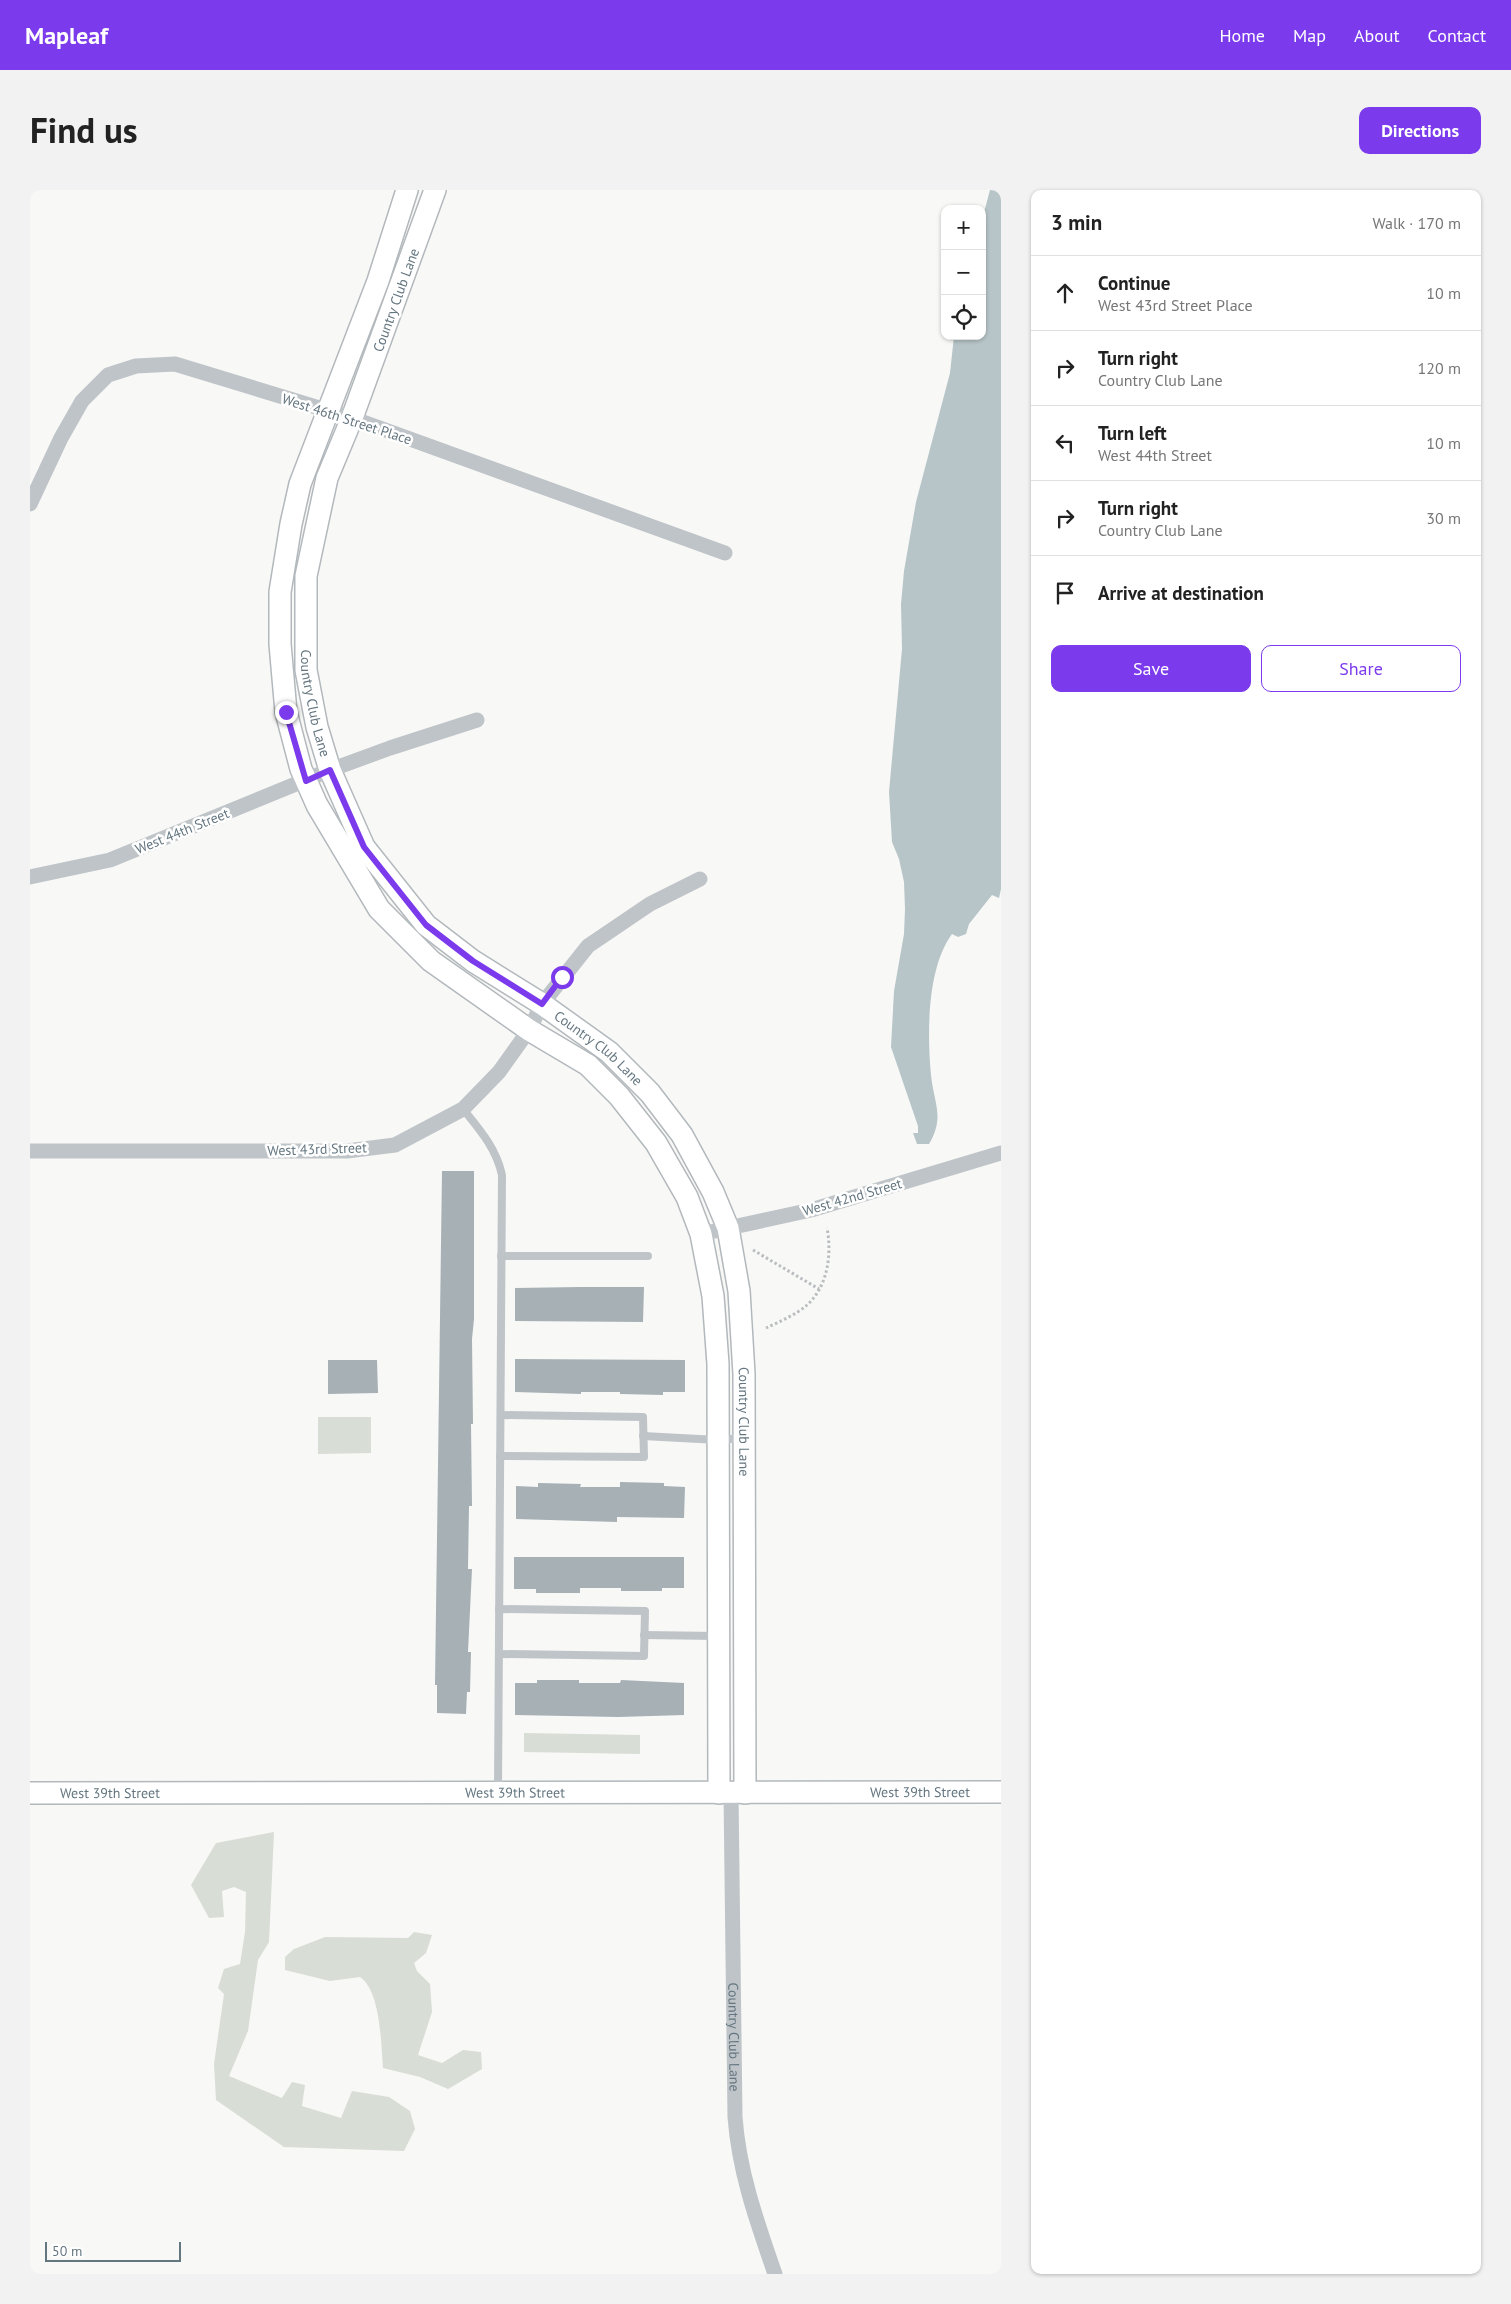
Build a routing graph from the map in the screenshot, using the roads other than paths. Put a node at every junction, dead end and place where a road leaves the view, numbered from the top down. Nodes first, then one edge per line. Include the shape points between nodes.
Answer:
1 (407, 190) edge
2 (435, 190) edge
3 (328, 410) junction
4 (352, 418) junction
5 (30, 504) edge
6 (725, 553) dead end
7 (477, 720) dead end
8 (330, 770) junction
9 (306, 781) junction
10 (30, 877) edge
11 (700, 879) dead end
12 (542, 1004) junction
13 (529, 1030) junction
14 (463, 1109) junction
15 (30, 1152) edge
16 (1001, 1153) edge
17 (728, 1228) junction
18 (701, 1234) junction
19 (501, 1256) junction
20 (648, 1256) dead end
21 (500, 1415) junction
22 (643, 1436) junction
23 (744, 1438) junction
24 (718, 1440) junction
25 (500, 1456) junction
26 (499, 1609) junction
27 (644, 1635) junction
28 (718, 1636) junction
29 (499, 1654) junction
30 (1001, 1792) edge
31 (30, 1793) edge
32 (498, 1793) junction
33 (731, 1793) junction
34 (775, 2274) edge

1 - 3 street, Country Club Lane via 378,281
2 - 4 street, Country Club Lane
3 - 4 street, West 46th Street Place
3 - 5 street, West 46th Street Place via 175,364 136,366 108,375 82,401
3 - 9 street, Country Club Lane via 300,484 280,592 280,644 286,712
4 - 6 street, West 46th Street Place
4 - 8 street, Country Club Lane via 327,478 306,576 306,670 317,727
7 - 8 street, West 44th Street
8 - 9 street, West 44th Street
8 - 12 street, Country Club Lane via 364,847 426,925 473,961
9 - 10 street, West 44th Street via 110,860
9 - 13 street, Country Club Lane via 379,909 432,961
11 - 12 street, West 43rd Street via 650,904 588,946
12 - 13 street, West 43rd Street
12 - 17 street, Country Club Lane via 609,1052 650,1093 682,1135 713,1192
13 - 14 street, West 43rd Street via 499,1072
13 - 18 street, Country Club Lane via 588,1065 619,1096 656,1143 687,1197
14 - 15 street, West 43rd Street via 395,1146 346,1151
14 - 19 lane via 498,1158 502,1175
16 - 17 street, West 42nd Street via 812,1210
17 - 18 street, West 42nd Street
17 - 23 street, Country Club Lane via 739,1291
18 - 24 street, Country Club Lane via 713,1296 718,1364
19 - 20 lane
19 - 21 lane
21 - 22 lane via 643,1417
21 - 25 lane
22 - 24 lane
22 - 25 lane via 644,1457
23 - 24 lane
23 - 33 street, Country Club Lane
24 - 28 street, Country Club Lane
25 - 26 lane
26 - 27 lane via 645,1611
26 - 29 lane
27 - 28 lane
27 - 29 lane via 644,1656
28 - 33 street, Country Club Lane
29 - 32 lane
30 - 33 street, West 39th Street
31 - 32 street, West 39th Street
32 - 33 street, West 39th Street
33 - 34 street, Country Club Lane via 737,2142 747,2189

